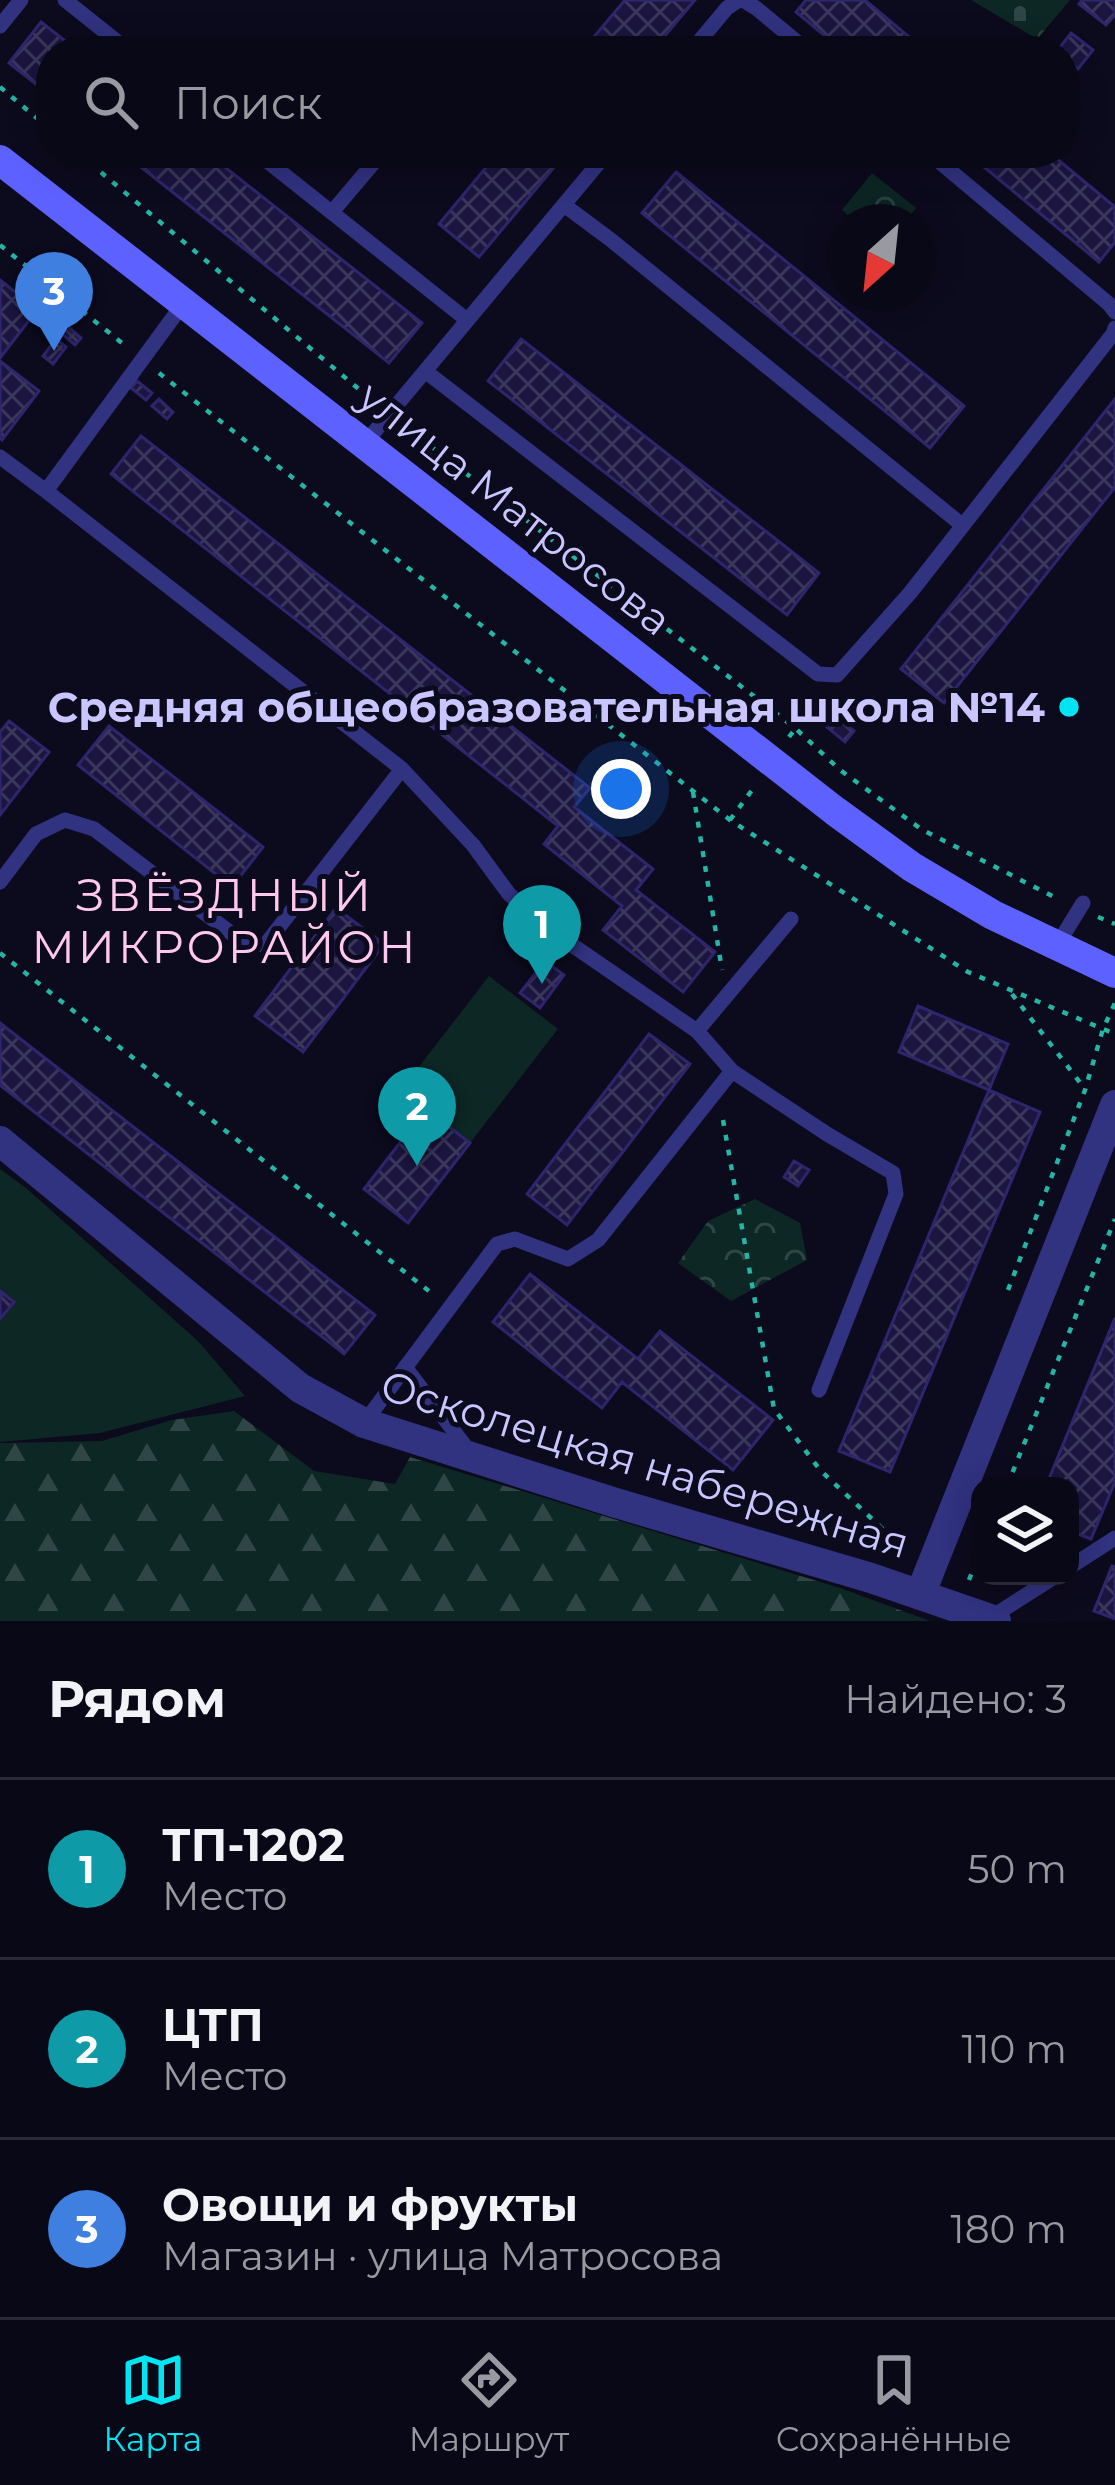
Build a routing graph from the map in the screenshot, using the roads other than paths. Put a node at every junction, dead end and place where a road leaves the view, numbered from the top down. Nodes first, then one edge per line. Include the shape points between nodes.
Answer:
1 (21, 0) edge
2 (65, 0) edge
3 (741, 0) edge
4 (0, 26) edge
5 (110, 36) edge
6 (705, 36) edge
7 (790, 36) edge
8 (0, 160) edge
9 (276, 168) edge
10 (369, 168) edge
11 (595, 168) edge
12 (947, 168) edge
13 (564, 205) junction
14 (332, 212) junction
15 (183, 304) junction
16 (1115, 312) edge
17 (466, 320) junction
18 (1115, 328) edge
19 (425, 371) junction
20 (365, 442) junction
21 (0, 457) edge
22 (46, 490) junction
23 (962, 525) junction
24 (401, 770) junction
25 (0, 882) edge
26 (1081, 906) road end
27 (791, 919) dead end
28 (1056, 947) junction
29 (1115, 974) edge
30 (697, 1031) junction
31 (732, 1071) junction
32 (1115, 1105) edge
33 (0, 1141) edge
34 (405, 1367) junction
35 (819, 1390) dead end
36 (364, 1424) junction
37 (476, 1459) junction
38 (1115, 1538) edge
39 (1079, 1561) edge
40 (924, 1584) junction
41 (1043, 1585) edge
42 (993, 1620) edge

1 - 4 lane
2 - 5 lane
3 - 6 lane
3 - 7 lane
8 - 15 main road, улица Матросова
9 - 14 lane
10 - 14 lane
11 - 13 lane
12 - 16 lane
13 - 17 lane
13 - 23 lane
14 - 17 lane
15 - 20 main road, улица Матросова
15 - 22 lane
17 - 19 lane
18 - 23 lane
19 - 20 lane
19 - 23 lane via 818,674 837,675
20 - 28 main road, улица Матросова via 854,825
21 - 22 lane
22 - 24 lane
24 - 25 lane via 265,945 244,943 94,829 65,820 37,834
24 - 30 lane via 546,927
26 - 28 lane
27 - 30 lane
28 - 29 main road, улица Матросова
30 - 31 lane
31 - 34 lane via 598,1240 568,1259 515,1239 496,1244
31 - 35 lane via 893,1173 896,1194
32 - 40 street
33 - 36 street, Осколецкая набережная via 300,1388
34 - 36 lane
34 - 37 lane
36 - 37 street, Осколецкая набережная
37 - 40 street, Осколецкая набережная
38 - 39 lane
40 - 42 street, Осколецкая набережная
41 - 42 lane

